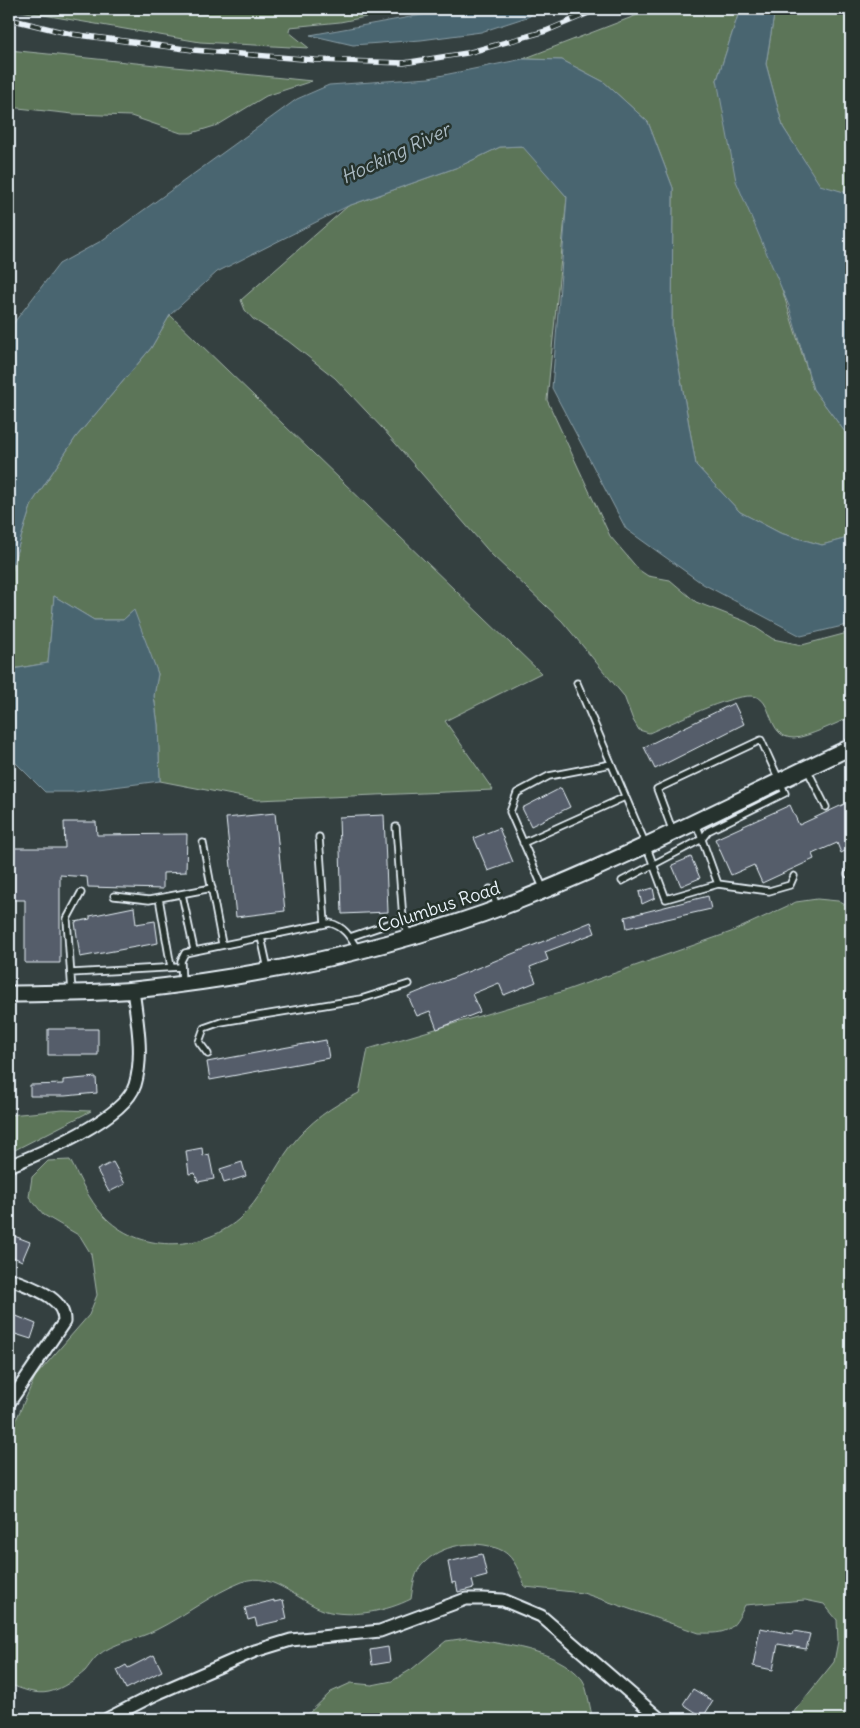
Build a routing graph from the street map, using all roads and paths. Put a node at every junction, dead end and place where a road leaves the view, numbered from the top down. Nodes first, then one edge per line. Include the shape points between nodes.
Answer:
1 (577, 683) dead end
2 (850, 750) edge
3 (611, 764) junction
4 (807, 769) junction
5 (781, 781) junction
6 (626, 797) junction
7 (826, 807) dead end
8 (696, 821) junction
9 (396, 827) dead end
10 (673, 832) junction
11 (320, 837) dead end
12 (702, 839) junction
13 (203, 843) dead end
14 (524, 843) junction
15 (646, 844) junction
16 (653, 864) junction
17 (794, 876) dead end
18 (622, 881) dead end
19 (718, 884) junction
20 (212, 888) junction
21 (490, 889) dead end
22 (544, 890) junction
23 (81, 893) dead end
24 (182, 894) junction
25 (114, 896) dead end
26 (159, 898) junction
27 (498, 908) junction
28 (403, 919) junction
29 (325, 924) junction
30 (261, 936) junction
31 (350, 938) junction
32 (409, 938) junction
33 (222, 944) junction
34 (194, 950) junction
35 (359, 952) junction
36 (181, 966) junction
37 (171, 967) junction
38 (269, 971) junction
39 (71, 973) junction
40 (182, 984) junction
41 (409, 984) dead end
42 (133, 990) junction
43 (72, 993) junction
44 (9, 994) edge
45 (208, 1054) dead end
46 (9, 1166) edge
47 (9, 1278) edge
48 (9, 1403) edge
49 (9, 1716) edge
50 (14, 1719) edge
51 (107, 1719) edge
52 (660, 1719) edge

1 - 3 lane
2 - 4 main road, Columbus Road
3 - 6 lane
3 - 14 lane via 549,776 517,793 510,812
4 - 5 main road, Columbus Road
4 - 7 lane
5 - 8 main road, Columbus Road
5 - 10 lane via 761,740 665,784 657,789
5 - 12 lane via 785,793 708,831
6 - 14 lane
6 - 15 lane
8 - 10 main road, Columbus Road
8 - 12 lane
9 - 28 lane
10 - 15 main road, Columbus Road
11 - 29 lane
12 - 16 lane
12 - 19 lane
13 - 20 lane
14 - 22 lane
15 - 16 lane
15 - 22 main road, Columbus Road
16 - 18 lane
16 - 19 lane via 666,899
17 - 19 lane via 790,885 769,891
20 - 24 lane
20 - 33 lane
21 - 27 lane
22 - 27 main road, Columbus Road
23 - 39 lane via 67,919
24 - 26 lane
24 - 34 lane
25 - 26 lane
26 - 37 lane
27 - 32 main road, Columbus Road
28 - 31 lane
28 - 32 lane
29 - 30 lane
29 - 31 lane via 338,926
30 - 33 lane
30 - 38 lane
31 - 35 lane
32 - 35 main road, Columbus Road
33 - 34 lane
34 - 36 lane via 184,953
35 - 38 main road, Columbus Road
36 - 37 lane
36 - 40 lane
37 - 39 lane
38 - 40 main road, Columbus Road
39 - 43 lane
40 - 42 main road, Columbus Road
41 - 45 lane via 361,999 221,1022 204,1028 199,1042
42 - 43 main road, Columbus Road
42 - 46 street via 139,1055 134,1087 127,1099 83,1131
43 - 44 main road, Columbus Road
47 - 48 street via 52,1297 64,1315 64,1322
49 - 50 street
51 - 52 street via 255,1651 291,1640 380,1631 446,1605 475,1599 502,1600 541,1616

